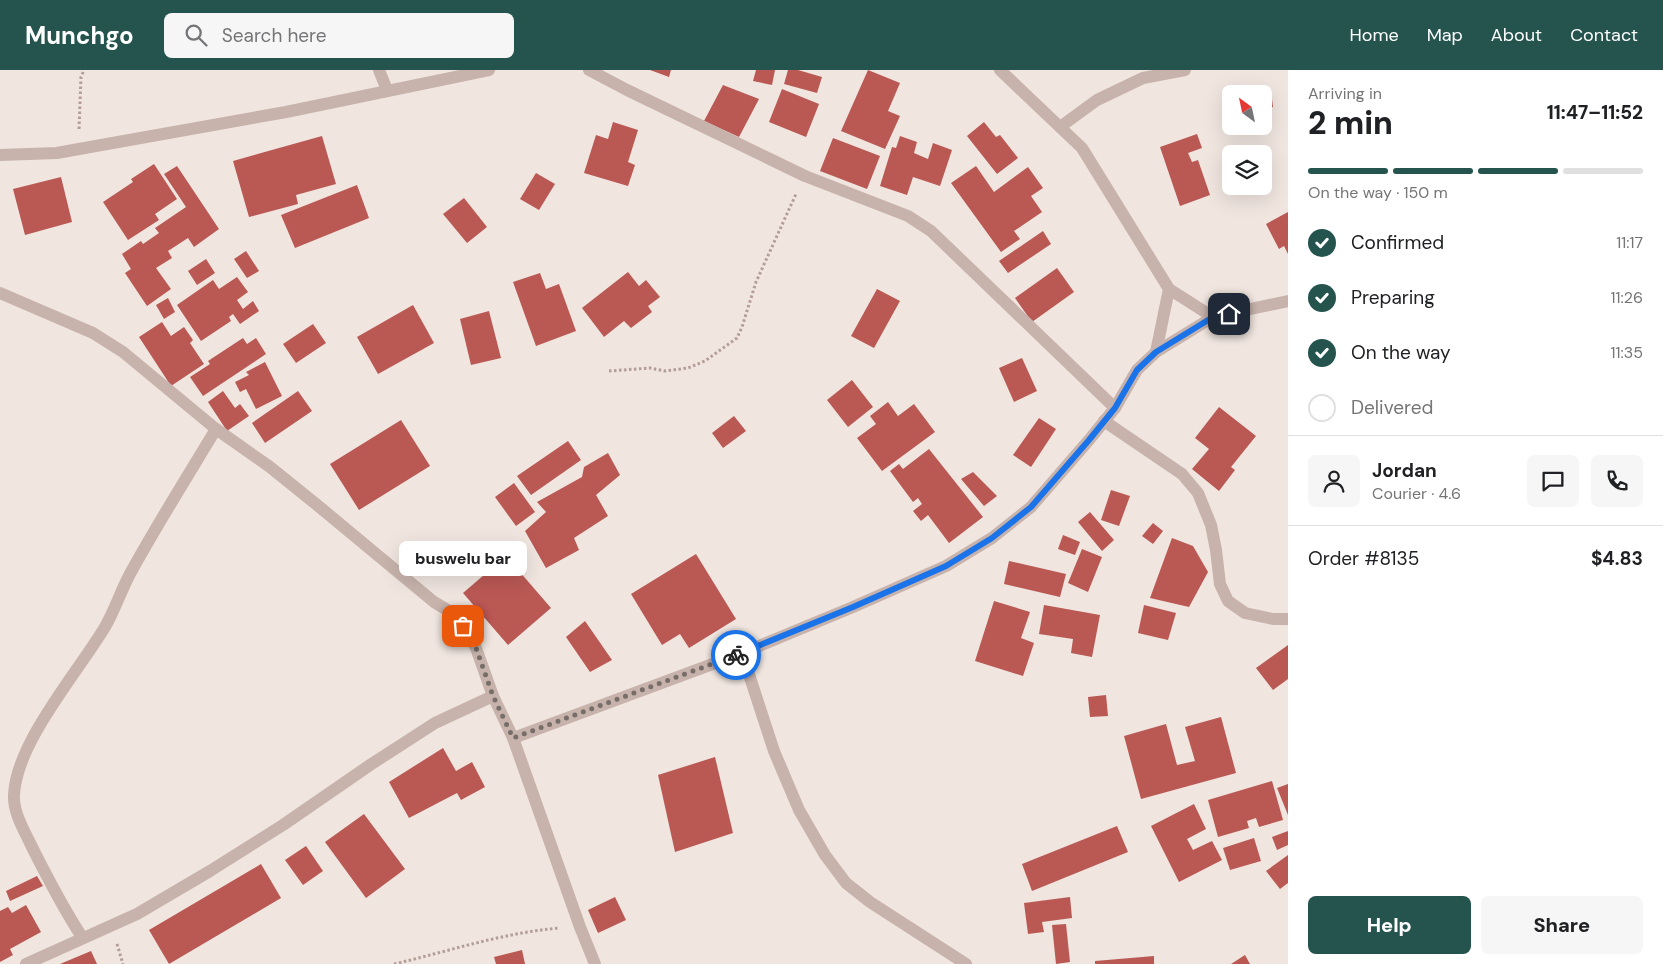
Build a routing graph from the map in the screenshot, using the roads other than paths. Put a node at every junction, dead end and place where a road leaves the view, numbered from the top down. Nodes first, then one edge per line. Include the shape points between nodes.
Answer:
1 (379, 70) edge
2 (489, 70) edge
3 (589, 70) edge
4 (1000, 70) edge
5 (1185, 70) edge
6 (387, 90) junction
7 (1060, 127) junction
8 (0, 155) edge
9 (1169, 289) junction
10 (0, 293) edge
11 (1288, 301) edge
12 (1213, 317) junction
13 (1156, 352) junction
14 (1115, 408) junction
15 (1104, 421) junction
16 (216, 429) junction
17 (1288, 619) edge
18 (742, 653) junction
19 (493, 696) junction
20 (513, 738) junction
21 (82, 938) junction
22 (26, 964) edge
23 (595, 964) edge
24 (966, 964) edge

1 - 6 street
2 - 6 street
3 - 14 street via 805,176 908,216 931,231
4 - 7 street
5 - 7 street via 1143,78 1097,100
6 - 8 street via 286,112 57,153
7 - 9 street via 1082,148
9 - 12 street
9 - 13 street
10 - 16 street via 93,333 123,352
11 - 12 street
12 - 13 street
13 - 14 street via 1137,370
14 - 15 street
15 - 17 street via 1182,474 1198,493 1211,525 1220,584 1228,601 1245,613
15 - 18 street via 1031,507 992,538 946,566
16 - 19 street via 270,467 449,611 476,648
16 - 21 street via 153,533 105,626 29,745 16,777 14,797 19,820 49,882
18 - 20 street
18 - 24 street via 774,752 799,810 825,855 846,883 870,902
19 - 20 street
19 - 21 street via 435,723 194,881 137,914
20 - 23 street
21 - 22 street

